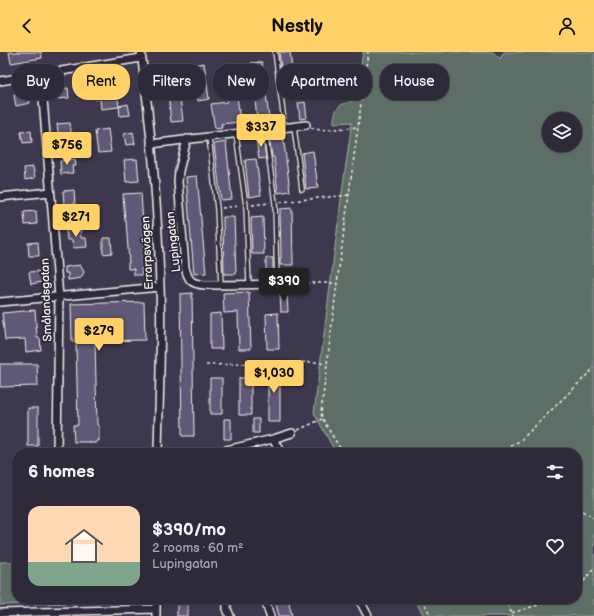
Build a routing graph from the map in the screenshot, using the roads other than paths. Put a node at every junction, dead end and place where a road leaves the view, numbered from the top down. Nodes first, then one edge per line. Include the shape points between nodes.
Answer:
1 (275, 52) edge
2 (141, 55) edge
3 (64, 70) edge
4 (12, 78) edge
5 (0, 80) edge
6 (43, 100) edge
7 (306, 126) road end
8 (294, 127) junction
9 (285, 128) junction
10 (266, 130) junction
11 (236, 134) junction
12 (209, 137) junction
13 (187, 139) junction
14 (152, 144) junction
15 (302, 189) dead end
16 (50, 192) junction
17 (0, 197) edge
18 (249, 284) junction
19 (277, 284) junction
20 (299, 284) road end
21 (220, 285) junction
22 (160, 287) junction
23 (59, 297) junction
24 (0, 302) edge
25 (292, 433) road end
26 (273, 439) junction
27 (57, 448) edge
28 (158, 448) edge
29 (240, 448) edge
30 (278, 448) edge
31 (227, 604) edge
32 (267, 604) edge
33 (362, 604) edge
34 (156, 612) edge
35 (0, 613) edge
36 (101, 613) edge
37 (230, 616) edge
38 (270, 616) edge
39 (368, 616) edge

1 - 9 lane
2 - 3 street
2 - 14 street, Errarpsvägen
4 - 5 street
6 - 16 street, Smålandsgatan
7 - 8 street
8 - 9 street
8 - 15 lane
9 - 10 street
10 - 11 street
10 - 19 lane via 275,203
11 - 12 street
11 - 18 lane via 246,206
12 - 13 street
12 - 21 lane via 217,208
13 - 14 street
13 - 21 street, Lupingatan via 178,175 186,273 189,280 195,284
14 - 22 street, Errarpsvägen
16 - 17 street
16 - 23 street, Smålandsgatan
18 - 19 street, Lupingatan
18 - 21 street, Lupingatan
19 - 20 street, Lupingatan
22 - 23 street
22 - 28 street, Errarpsvägen
23 - 24 street
23 - 27 street, Smålandsgatan
25 - 26 street
26 - 29 street
26 - 30 street
31 - 37 street
32 - 38 street
33 - 39 street
34 - 36 street
35 - 36 street

